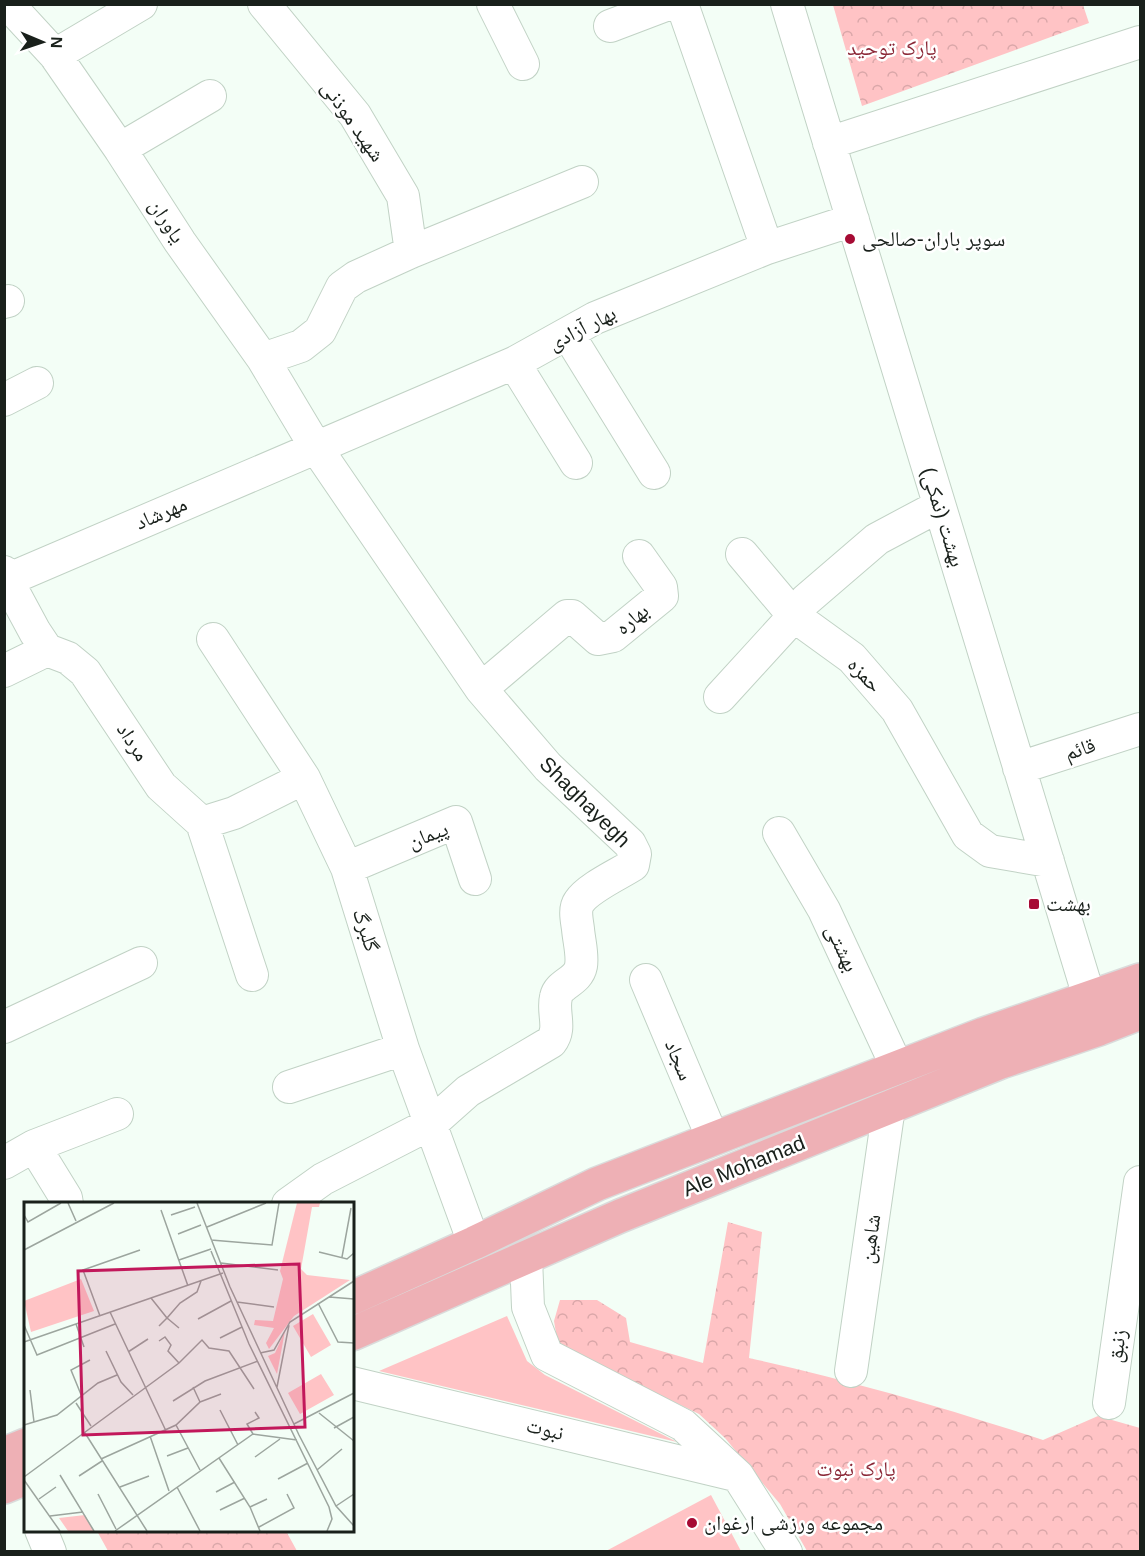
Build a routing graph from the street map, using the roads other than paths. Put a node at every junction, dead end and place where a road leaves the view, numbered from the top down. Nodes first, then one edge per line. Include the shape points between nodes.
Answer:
1 (141, 4) edge
2 (264, 4) edge
3 (493, 4) edge
4 (668, 4) edge
5 (682, 4) edge
6 (787, 4) edge
7 (8, 9) edge
8 (610, 26) dead end
9 (1140, 42) edge
10 (55, 55) junction
11 (523, 64) dead end
12 (210, 96) dead end
13 (829, 143) junction
14 (120, 149) junction
15 (582, 182) dead end
16 (853, 220) junction
17 (768, 248) junction
18 (411, 252) junction
19 (568, 334) junction
20 (263, 359) junction
21 (514, 363) junction
22 (37, 383) dead end
23 (4, 400) edge
24 (315, 446) junction
25 (576, 463) dead end
26 (654, 473) dead end
27 (939, 506) junction
28 (742, 554) dead end
29 (639, 556) dead end
30 (6, 576) edge
31 (794, 616) junction
32 (213, 639) dead end
33 (47, 650) junction
34 (4, 671) edge
35 (481, 689) junction
36 (720, 697) dead end
37 (1140, 729) edge
38 (1019, 768) junction
39 (304, 778) junction
40 (202, 823) junction
41 (779, 833) dead end
42 (1048, 861) junction
43 (347, 868) junction
44 (475, 879) dead end
45 (141, 963) dead end
46 (252, 975) dead end
47 (646, 980) dead end
48 (1140, 980) edge
49 (1089, 997) junction
50 (1140, 1013) edge
51 (4, 1027) edge
52 (1099, 1029) junction
53 (404, 1049) junction
54 (897, 1067) junction
55 (289, 1087) dead end
56 (889, 1107) junction
57 (117, 1114) dead end
58 (432, 1123) junction
59 (713, 1139) junction
60 (34, 1146) junction
61 (4, 1163) edge
62 (1140, 1182) edge
63 (67, 1202) edge
64 (289, 1202) edge
65 (474, 1243) junction
66 (526, 1258) junction
67 (354, 1297) edge
68 (354, 1333) edge
69 (850, 1371) dead end
70 (354, 1383) edge
71 (1109, 1402) dead end
72 (24, 1452) edge
73 (738, 1476) junction
74 (16, 1479) edge
75 (42, 1532) edge
76 (50, 1551) edge
77 (786, 1551) edge

1 - 10 street
2 - 18 street, شهید موذنی via 355,115 403,196
3 - 11 street
4 - 8 street
5 - 17 street
6 - 13 street, بهشت (نمکی)
7 - 10 street, یاوران
9 - 13 street
10 - 14 street, یاوران
12 - 14 street
13 - 16 street, بهشت (نمکی)
14 - 20 street, یاوران
15 - 18 street
16 - 17 street, بهار آزادی
16 - 27 street, بهشت (نمکی)
17 - 19 street, بهار آزادی via 596,318
18 - 20 street via 349,281 342,287 320,331 301,346
19 - 21 street, بهار آزادی
19 - 26 street
20 - 24 street, یاوران
21 - 24 street, بهار آزادی
21 - 25 street
22 - 23 street
24 - 30 street, مهرشاد
24 - 35 street, Shaghayegh
27 - 31 street via 876,539 806,600
27 - 38 street, بهشت (نمکی)
28 - 31 street, حمزه
29 - 35 street, بهاره via 661,587 662,596 605,639 598,639 567,616
30 - 33 street
31 - 36 street
31 - 42 street, حمزه via 852,658 897,710 968,835 990,851
32 - 39 street, گلبرگ
33 - 34 street
33 - 40 street, مرداد via 68,658 85,672 161,786
35 - 58 street, Shaghayegh via 548,767 630,844 635,854 633,866 579,902 576,913 582,965 578,976 561,988 556,997 555,1037 468,1091
37 - 38 street, قائم
38 - 42 street, بهشت (نمکی)
39 - 40 street via 234,813
39 - 43 street, گلبرگ
40 - 46 street
41 - 54 street, بهشتی via 824,910
42 - 49 street, بهشت (نمکی)
43 - 44 street, پیمان via 456,822
43 - 53 street, گلبرگ
45 - 51 street
47 - 59 street, سجاد
48 - 49 main road, Ale Mohamad
49 - 52 street, بهشت (نمکی)
49 - 54 main road, Ale Mohamad
50 - 52 main road, Ale Mohamad
52 - 56 main road, Ale Mohamad via 1001,1062
53 - 55 street
53 - 58 street, گلبرگ
54 - 59 main road, Ale Mohamad
56 - 66 main road, Ale Mohamad
56 - 69 street, شاهین
57 - 60 street
58 - 64 street via 323,1179
58 - 65 street, گلبرگ
59 - 65 main road, Ale Mohamad via 597,1184
60 - 61 street
60 - 63 street
62 - 71 street, زنبق
65 - 67 main road, Ale Mohamad
66 - 68 main road, Ale Mohamad
66 - 73 street via 528,1307 547,1355 683,1425
70 - 73 street, نبوت
72 - 74 main road
73 - 77 street
75 - 76 street

